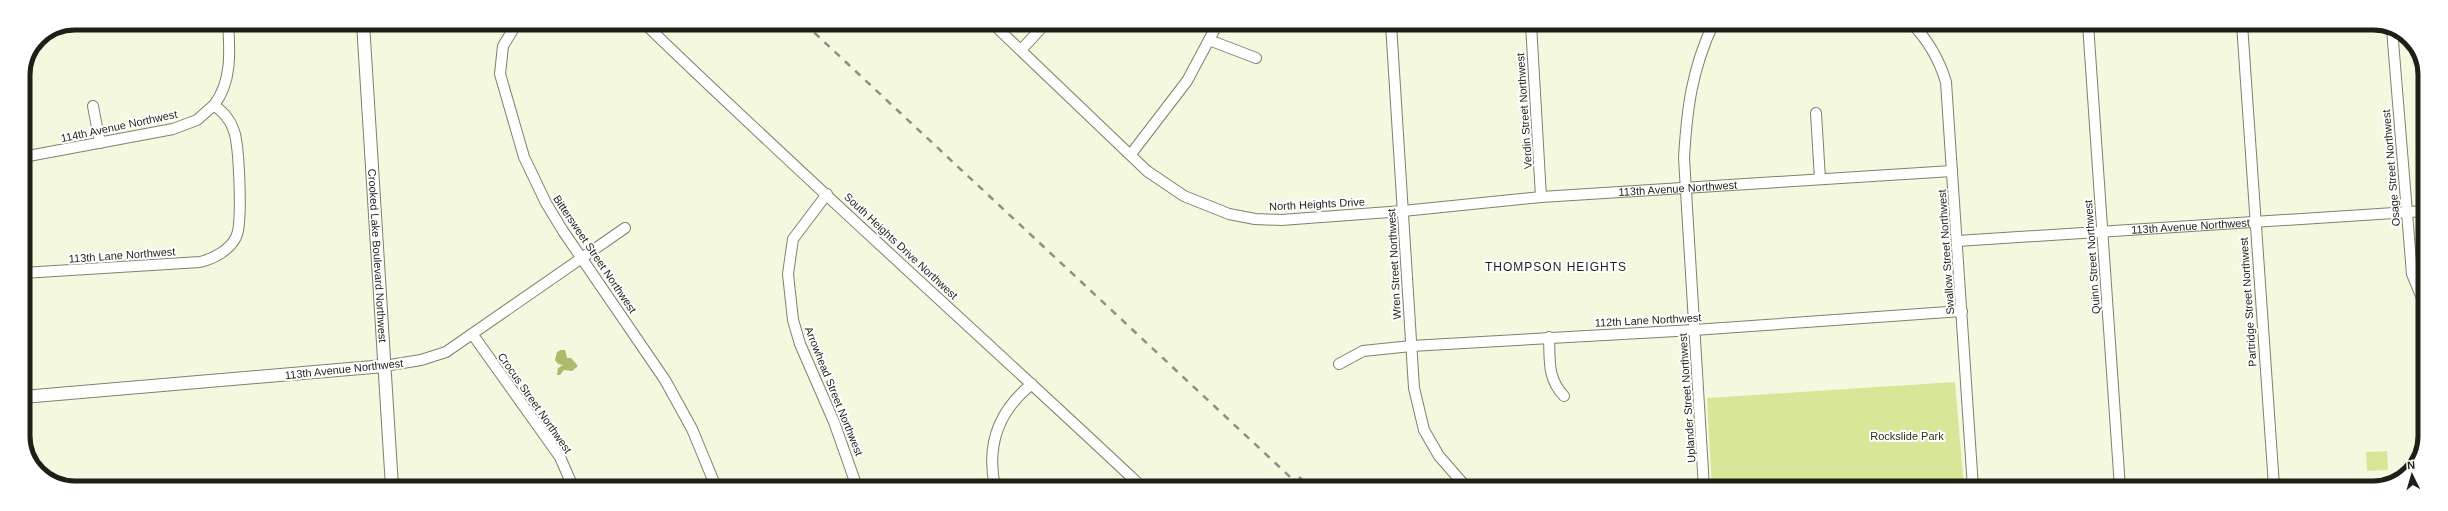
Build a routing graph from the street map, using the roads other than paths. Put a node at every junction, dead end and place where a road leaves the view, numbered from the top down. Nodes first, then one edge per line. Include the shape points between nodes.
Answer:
1 (228, 30) edge
2 (363, 30) edge
3 (513, 30) edge
4 (651, 30) edge
5 (1000, 30) edge
6 (1040, 30) edge
7 (1215, 30) edge
8 (1391, 30) edge
9 (1531, 30) edge
10 (1712, 30) edge
11 (1917, 30) edge
12 (2088, 30) edge
13 (2242, 30) edge
14 (2392, 35) edge
15 (1209, 40) junction
16 (1021, 50) junction
17 (1256, 58) dead end
18 (214, 105) junction
19 (93, 106) dead end
20 (1816, 113) dead end
21 (100, 143) junction
22 (1131, 154) junction
23 (30, 156) edge
24 (1952, 171) junction
25 (1820, 179) junction
26 (1686, 190) junction
27 (827, 194) junction
28 (1541, 197) junction
29 (1403, 211) junction
30 (2418, 211) edge
31 (2407, 212) junction
32 (2254, 222) junction
33 (625, 228) dead end
34 (2102, 231) junction
35 (1957, 241) junction
36 (582, 259) junction
37 (30, 273) edge
38 (2418, 290) edge
39 (1962, 311) junction
40 (1694, 330) junction
41 (473, 335) junction
42 (1548, 337) junction
43 (1411, 346) junction
44 (1339, 364) dead end
45 (384, 366) junction
46 (1032, 384) junction
47 (30, 396) edge
48 (1564, 396) dead end
49 (392, 481) edge
50 (570, 481) edge
51 (714, 481) edge
52 (855, 481) edge
53 (994, 481) edge
54 (1135, 481) edge
55 (1461, 481) edge
56 (1704, 481) edge
57 (1974, 481) edge
58 (2120, 481) edge
59 (2274, 481) edge

1 - 18 street, 114th Avenue Northwest via 229,68 223,90
2 - 45 street, Crooked Lake Boulevard Northwest
3 - 36 street, Bittersweet Street Northwest via 503,46 500,74 513,123 524,157 546,203
4 - 27 street, South Heights Drive Northwest via 738,115
5 - 16 street, North Heights Drive
6 - 16 street
7 - 15 street
8 - 29 street, Wren Street Northwest
9 - 28 street, Verdin Street Northwest
10 - 26 street, Uplander Street Northwest via 1693,75 1684,158
11 - 24 street, Swallow Street Northwest via 1939,60 1946,82
12 - 34 street, Quinn Street Northwest
13 - 32 street, Partridge Street Northwest
14 - 31 street, Osage Street Northwest
15 - 17 street
15 - 22 street via 1187,81
16 - 22 street, North Heights Drive
18 - 21 street, 114th Avenue Northwest via 197,120 174,128
18 - 37 street, 113th Lane Northwest via 227,116 234,132 240,221 236,237 221,253 200,262
19 - 21 street
20 - 25 street
21 - 23 street, 114th Avenue Northwest
22 - 29 street, North Heights Drive via 1147,171 1184,196 1229,214 1281,220
24 - 25 street, 113th Avenue Northwest
24 - 35 street, Swallow Street Northwest
25 - 26 street, 113th Avenue Northwest
26 - 28 street, 113th Avenue Northwest
26 - 40 street, Uplander Street Northwest
27 - 46 street, South Heights Drive Northwest
27 - 52 street, Arrowhead Street Northwest via 793,239 788,265 790,295 793,320 800,344 834,422
28 - 29 street, 113th Avenue Northwest
29 - 43 street, Wren Street Northwest
30 - 31 street, 113th Avenue Northwest
31 - 32 street, 113th Avenue Northwest
31 - 38 street, Osage Street Northwest via 2412,278
32 - 34 street, 113th Avenue Northwest
32 - 59 street, Partridge Street Northwest
33 - 36 street, 113th Avenue Northwest
34 - 35 street, 113th Avenue Northwest
34 - 58 street, Quinn Street Northwest
35 - 39 street, Swallow Street Northwest
36 - 41 street, 113th Avenue Northwest
36 - 51 street, Bittersweet Street Northwest via 665,380 692,429
39 - 40 street, 112th Lane Northwest
39 - 57 street, Swallow Street Northwest
40 - 42 street, 112th Lane Northwest
40 - 56 street, Uplander Street Northwest
41 - 45 street, 113th Avenue Northwest via 436,356
41 - 50 street, Crocus Street Northwest via 560,457
42 - 43 street, 112th Lane Northwest
42 - 48 street via 1550,374 1554,386
43 - 44 street, 112th Lane Northwest via 1363,351
43 - 55 street, Wren Street Northwest via 1414,388 1424,430 1439,456
45 - 47 street, 113th Avenue Northwest
45 - 49 street, Crooked Lake Boulevard Northwest
46 - 53 street via 1008,407 1000,420 993,441
46 - 54 street, South Heights Drive Northwest

